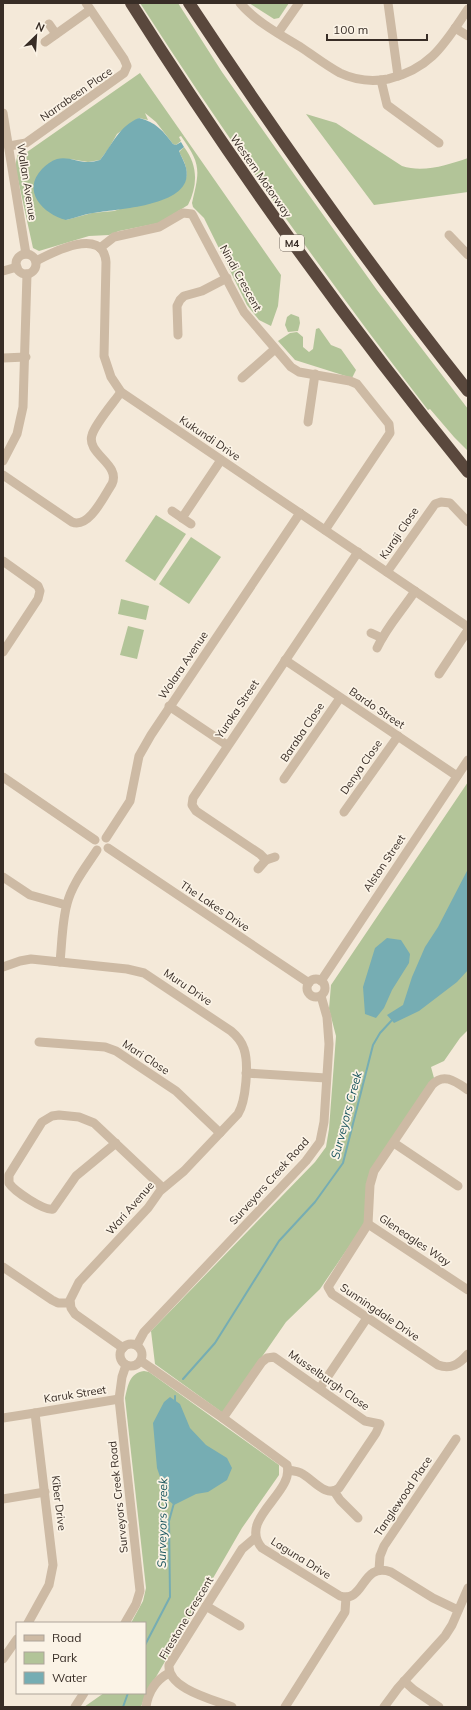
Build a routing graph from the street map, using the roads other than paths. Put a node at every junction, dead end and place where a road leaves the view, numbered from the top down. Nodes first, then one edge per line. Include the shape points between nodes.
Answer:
1 (131, 3) edge
2 (189, 3) edge
3 (240, 3) edge
4 (299, 3) edge
5 (388, 3) edge
6 (88, 6) edge
7 (468, 9) edge
8 (49, 24) dead end
9 (455, 28) junction
10 (278, 33) junction
11 (56, 34) junction
12 (468, 36) edge
13 (45, 42) dead end
14 (398, 76) junction
15 (381, 80) junction
16 (3, 114) edge
17 (439, 143) dead end
18 (9, 146) junction
19 (449, 235) dead end
20 (100, 248) junction
21 (26, 254) junction
22 (468, 254) edge
23 (36, 261) junction
24 (17, 267) junction
25 (3, 272) edge
26 (27, 274) junction
27 (227, 278) junction
28 (178, 335) dead end
29 (275, 349) junction
30 (26, 357) junction
31 (3, 358) edge
32 (315, 374) junction
33 (242, 378) dead end
34 (468, 391) edge
35 (121, 392) junction
36 (308, 422) dead end
37 (221, 460) junction
38 (3, 461) edge
39 (468, 472) edge
40 (3, 475) edge
41 (172, 511) dead end
42 (300, 513) junction
43 (182, 518) junction
44 (468, 522) edge
45 (191, 524) dead end
46 (325, 530) junction
47 (358, 552) junction
48 (3, 561) edge
49 (387, 572) junction
50 (415, 591) junction
51 (468, 627) edge
52 (468, 630) edge
53 (371, 633) dead end
54 (382, 638) junction
55 (377, 648) dead end
56 (3, 652) edge
57 (284, 660) junction
58 (439, 674) dead end
59 (340, 698) junction
60 (169, 706) junction
61 (398, 736) junction
62 (227, 745) junction
63 (468, 760) edge
64 (457, 776) junction
65 (3, 777) edge
66 (284, 779) dead end
67 (344, 812) dead end
68 (106, 838) junction
69 (95, 840) junction
70 (108, 848) junction
71 (97, 850) junction
72 (258, 869) dead end
73 (3, 877) edge
74 (66, 905) junction
75 (60, 962) junction
76 (3, 967) edge
77 (321, 981) junction
78 (309, 983) junction
79 (320, 996) junction
80 (39, 1042) dead end
81 (246, 1074) junction
82 (326, 1078) junction
83 (468, 1090) edge
84 (220, 1133) junction
85 (116, 1143) junction
86 (394, 1143) junction
87 (458, 1186) dead end
88 (163, 1188) junction
89 (368, 1224) junction
90 (3, 1267) edge
91 (468, 1290) edge
92 (70, 1303) junction
93 (366, 1318) junction
94 (137, 1345) junction
95 (123, 1348) junction
96 (468, 1354) edge
97 (141, 1361) junction
98 (126, 1365) junction
99 (320, 1388) junction
100 (119, 1399) junction
101 (35, 1413) junction
102 (3, 1418) edge
103 (223, 1418) junction
104 (456, 1439) dead end
105 (288, 1470) junction
106 (334, 1491) junction
107 (45, 1492) junction
108 (3, 1499) edge
109 (358, 1518) dead end
110 (255, 1538) junction
111 (379, 1570) junction
112 (468, 1588) edge
113 (346, 1597) junction
114 (206, 1606) junction
115 (458, 1610) junction
116 (29, 1622) edge
117 (126, 1622) edge
118 (240, 1626) dead end
119 (16, 1641) edge
120 (3, 1658) edge
121 (170, 1673) junction
122 (404, 1681) junction
123 (83, 1694) edge
124 (75, 1707) edge
125 (146, 1707) edge
126 (232, 1707) edge
127 (285, 1707) edge
128 (384, 1707) edge
129 (439, 1707) edge

1 - 39 highway, Western Motorway / M4 via 273,216 356,330
2 - 34 highway via 249,94 360,250
3 - 10 street
4 - 10 street
5 - 14 street
6 - 11 street
6 - 18 street, Narrabeen Place via 124,59 127,66 124,73 26,143
7 - 9 street
8 - 11 street
9 - 12 street
9 - 14 street via 430,60 415,70
10 - 15 street via 341,73 361,79
11 - 13 street
14 - 15 street
15 - 17 street via 387,105
16 - 18 street, Wallan Avenue
18 - 21 street, Wallan Avenue
19 - 22 street
20 - 23 street via 90,243 81,244 59,250
20 - 27 street, Nindi Crescent via 116,236 159,227 180,214 189,213 195,218
20 - 35 street, Kukundi Drive via 106,262 104,356 111,377
21 - 23 street
21 - 24 street via 18,258
23 - 26 street via 35,270
24 - 25 street
24 - 26 street
26 - 30 street
27 - 28 street via 181,299 177,306
27 - 29 street, Nindi Crescent via 244,312
29 - 32 street, Nindi Crescent via 294,369
29 - 33 street
30 - 31 street
30 - 38 street via 21,418 15,439
32 - 36 street
32 - 46 street, Nindi Crescent via 357,384 391,429
35 - 37 street, Kukundi Drive
35 - 40 street via 92,435 92,445 112,470 114,478 87,520 72,522
37 - 42 street, Kukundi Drive
37 - 43 street
41 - 43 street
42 - 46 street, Kukundi Drive
42 - 60 street, Wolara Avenue
43 - 45 street
44 - 49 street, Kuraji Close via 450,503 435,504
46 - 47 street, Kukundi Drive
47 - 49 street, Kukundi Drive
47 - 57 street, Yuroka Street
48 - 56 street via 36,584 40,591 38,599
49 - 50 street, Kukundi Drive
50 - 51 street, Kukundi Drive
50 - 54 street
52 - 58 street
53 - 54 street
54 - 55 street
57 - 59 street, Bardo Street
57 - 62 street, Yuroka Street
59 - 61 street, Bardo Street
59 - 66 street, Baraba Close
60 - 62 street
60 - 68 street, Wolara Avenue via 141,750 130,801
61 - 64 street, Bardo Street
61 - 67 street, Denya Close
62 - 72 street, Yuroka Street via 194,795 192,805 196,811 270,859
63 - 64 street, Alston Street
64 - 77 street, Alston Street
65 - 69 street
68 - 69 street
68 - 70 street
69 - 71 street via 94,847
70 - 71 street via 102,852
70 - 78 street, The Lakes Drive
71 - 74 street via 75,884
73 - 74 street via 30,895
74 - 75 street
75 - 76 street, Muru Drive via 27,959
75 - 81 street, Muru Drive via 127,969 148,975 235,1034 245,1051
77 - 78 street via 313,980
77 - 79 street via 325,990
78 - 79 street via 310,994
79 - 82 street, Surveyors Creek Road via 327,1017
80 - 84 street, Mari Close via 105,1047 116,1051 176,1091
81 - 82 street
81 - 84 street, Wari Avenue via 243,1104 238,1114
82 - 94 street, Surveyors Creek Road via 324,1126 315,1150 144,1332
83 - 86 street, Sunningdale Drive via 453,1080 445,1078 437,1081
84 - 88 street, Wari Avenue via 184,1171
85 - 85 street via 90,1121 79,1117 52,1116 39,1125 9,1175 9,1183 43,1208 53,1209 80,1172
85 - 88 street
86 - 87 street
86 - 89 street, Sunningdale Drive via 372,1178
88 - 92 street, Wari Avenue via 148,1208 79,1282 72,1292
89 - 91 street, Gleneagles Way
89 - 93 street, Sunningdale Drive via 328,1287 332,1294
90 - 92 street via 52,1300
92 - 95 street via 78,1317
93 - 96 street, Sunningdale Drive via 440,1366 457,1365
93 - 99 street
94 - 95 street via 130,1344
94 - 97 street via 142,1350
95 - 98 street via 120,1357
97 - 98 street via 133,1367
97 - 103 street
98 - 100 street, Surveyors Creek Road
99 - 103 street, Musselburgh Close via 277,1358 267,1358
99 - 106 street, Musselburgh Close via 366,1421 380,1424 339,1488
100 - 101 street, Karuk Street
100 - 117 street, Surveyors Creek Road via 140,1591
101 - 102 street
101 - 107 street, Kiber Drive
103 - 105 street via 284,1462
104 - 111 street, Tanglewood Place via 384,1546
105 - 106 street via 301,1473 327,1491
105 - 110 street, Laguna Drive via 285,1480 258,1523
106 - 109 street
107 - 108 street
107 - 116 street, Kiber Drive via 53,1572 47,1591
110 - 113 street, Laguna Drive via 266,1551 336,1594
110 - 114 street, Firestone Crescent via 242,1549
111 - 113 street via 368,1576 357,1592
111 - 115 street via 391,1572
112 - 115 street
113 - 127 street via 345,1612
114 - 118 street
114 - 121 street, Firestone Crescent via 171,1661
115 - 122 street via 442,1640
119 - 120 street
121 - 125 street via 156,1683
121 - 126 street, Firestone Crescent via 175,1680 199,1695
122 - 128 street
122 - 129 street
123 - 124 street

